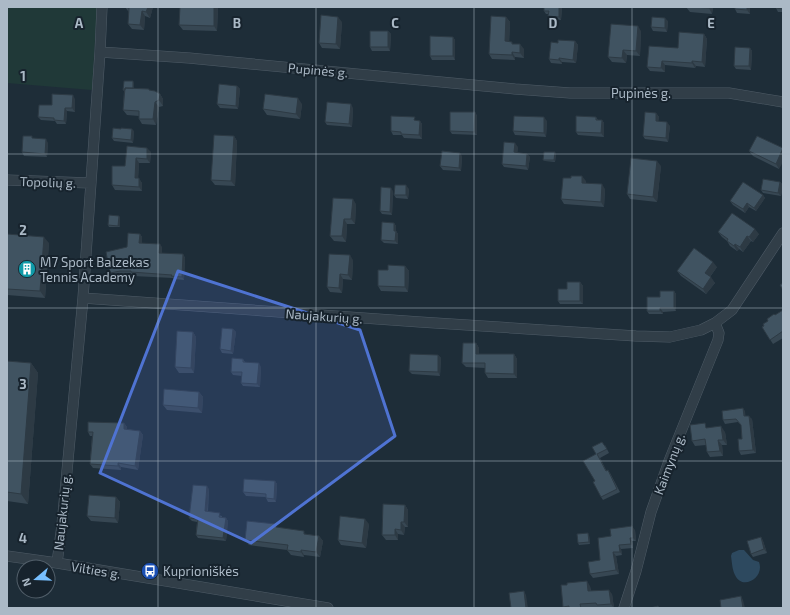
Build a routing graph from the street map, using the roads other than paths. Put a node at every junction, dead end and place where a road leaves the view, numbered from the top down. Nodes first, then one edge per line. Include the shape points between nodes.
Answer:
1 (102, 7) edge
2 (100, 52) junction
3 (783, 102) edge
4 (7, 180) edge
5 (90, 183) junction
6 (783, 233) edge
7 (83, 298) junction
8 (715, 323) junction
9 (7, 556) edge
10 (57, 563) junction
11 (328, 608) edge
12 (624, 608) edge

1 - 2 street
2 - 3 street, Pupinės g. via 213,60 515,89 570,93 729,93
2 - 5 street
4 - 5 street, Topolių g.
5 - 7 street
6 - 8 street, Naujakurių g. via 732,310
7 - 8 street, Naujakurių g. via 636,336 670,337 701,330
7 - 10 street, Naujakurių g.
8 - 12 street, Kaimynų g. via 719,333 718,340 651,512
9 - 10 street, Vilties g.
10 - 11 street, Vilties g.

